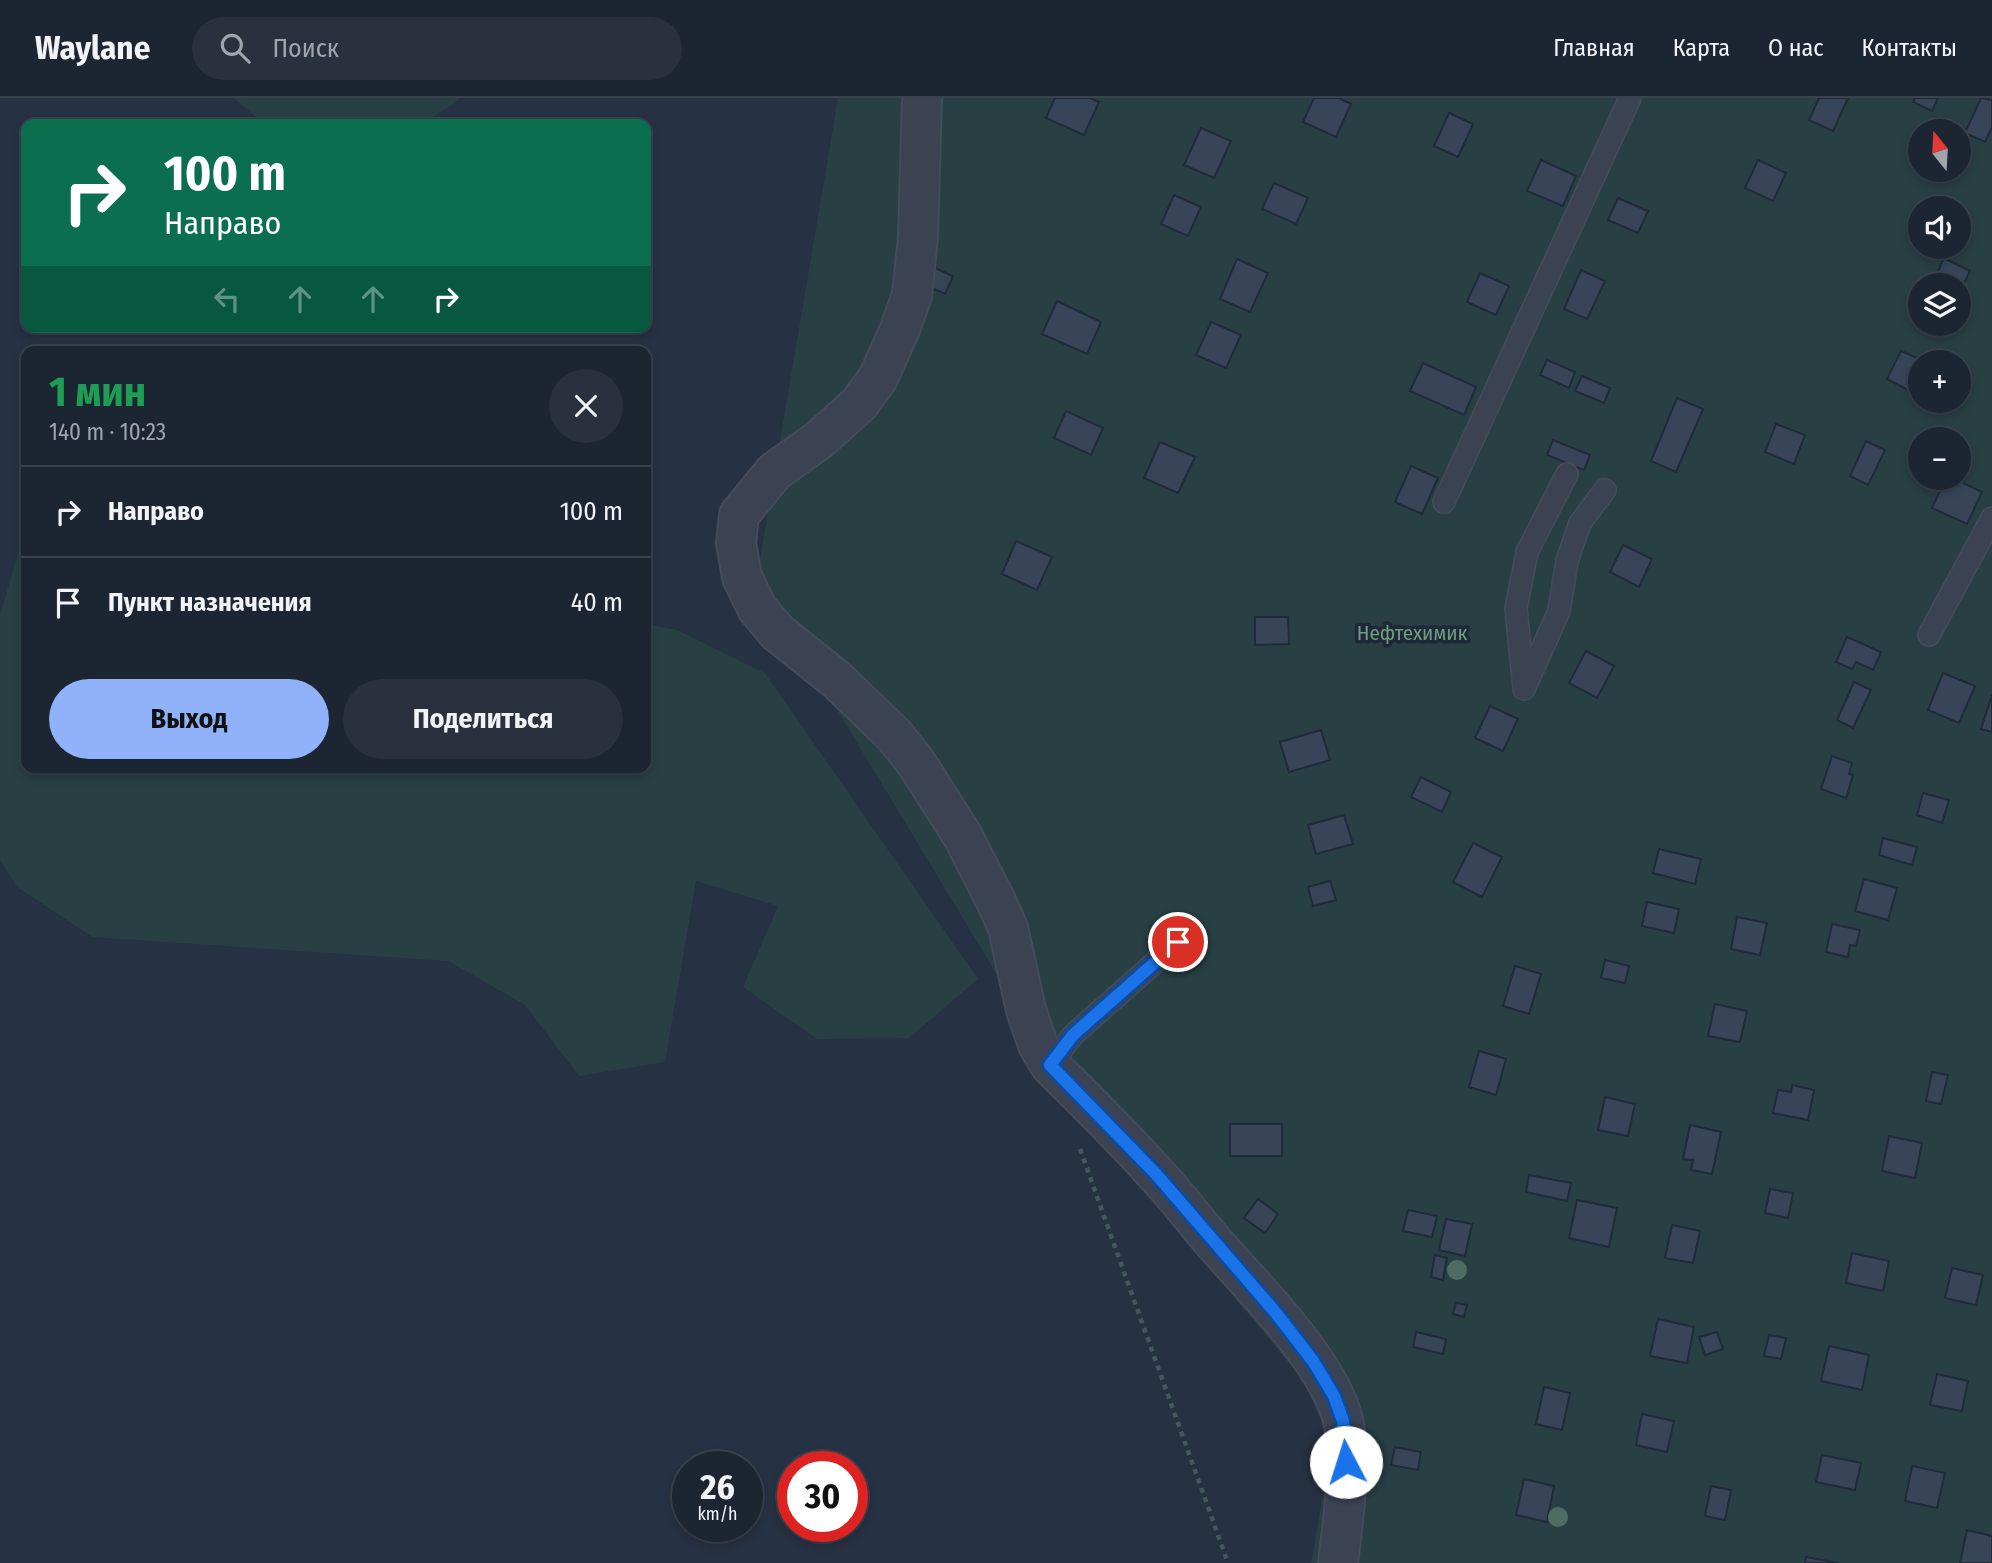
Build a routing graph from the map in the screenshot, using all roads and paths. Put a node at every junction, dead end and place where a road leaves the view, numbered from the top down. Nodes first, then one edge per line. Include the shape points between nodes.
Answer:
1 (922, 98) edge
2 (1630, 98) edge
3 (1567, 474) dead end
4 (1605, 490) dead end
5 (1444, 502) dead end
6 (1992, 518) edge
7 (1929, 635) dead end
8 (1178, 942) dead end
9 (1050, 1065) junction
10 (1079, 1144) dead end
11 (1228, 1563) edge
12 (1338, 1563) edge

1 - 9 street via 918,237 912,295 900,329 878,378 859,404 774,472 740,515 736,543 742,577 757,608 777,632 837,680 895,736 962,835 1007,928 1026,1010
2 - 5 lane
3 - 4 lane via 1527,552 1516,608 1524,689 1559,611 1567,561 1580,523
6 - 7 lane
8 - 9 lane via 1073,1035
9 - 12 street via 1156,1174 1276,1313 1334,1396 1343,1421 1346,1462
10 - 11 path

